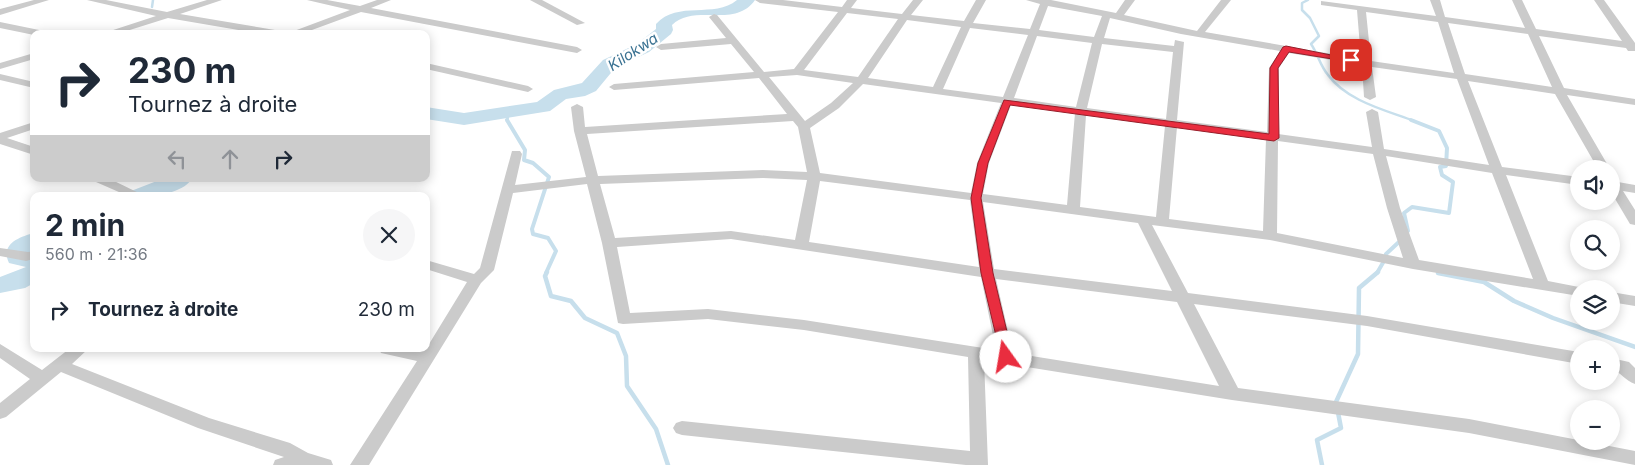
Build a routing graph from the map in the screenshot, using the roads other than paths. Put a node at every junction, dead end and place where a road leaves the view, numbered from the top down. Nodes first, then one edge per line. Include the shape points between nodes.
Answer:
1 (44, 0) edge
2 (92, 0) edge
3 (217, 0) edge
4 (312, 0) edge
5 (386, 0) edge
6 (535, 0) edge
7 (760, 0) edge
8 (852, 0) edge
9 (918, 0) edge
10 (981, 0) edge
11 (1130, 0) edge
12 (1226, 0) edge
13 (1435, 0) edge
14 (1517, 0) edge
15 (1599, 0) edge
16 (1040, 1) edge
17 (1324, 3) dead end
18 (1355, 5) edge
19 (360, 9) junction
20 (845, 10) junction
21 (0, 12) edge
22 (1107, 14) junction
23 (167, 15) junction
24 (1118, 16) junction
25 (714, 17) dead end
26 (904, 17) junction
27 (1442, 20) junction
28 (580, 23) dead end
29 (967, 24) junction
30 (0, 25) edge
31 (119, 30) edge
32 (257, 30) edge
33 (302, 30) edge
34 (30, 31) edge
35 (1181, 31) junction
36 (1032, 32) junction
37 (1533, 32) junction
38 (1199, 34) junction
39 (1098, 40) junction
40 (732, 41) junction
41 (661, 47) dead end
42 (1633, 48) edge
43 (1286, 49) junction
44 (578, 50) dead end
45 (1178, 50) junction
46 (30, 57) edge
47 (1367, 63) junction
48 (0, 66) edge
49 (430, 67) edge
50 (797, 72) junction
51 (763, 73) junction
52 (0, 77) edge
53 (1461, 77) junction
54 (860, 81) junction
55 (30, 84) edge
56 (614, 87) dead end
57 (528, 89) dead end
58 (937, 91) junction
59 (1560, 92) junction
60 (1370, 96) dead end
61 (1007, 102) junction
62 (1635, 102) edge
63 (577, 107) dead end
64 (1081, 110) junction
65 (1372, 112) dead end
66 (794, 117) junction
67 (1170, 123) junction
68 (30, 127) edge
69 (804, 127) junction
70 (580, 130) junction
71 (0, 138) edge
72 (1274, 138) junction
73 (30, 149) edge
74 (1377, 151) junction
75 (516, 154) dead end
76 (1599, 160) edge
77 (1496, 170) junction
78 (814, 176) junction
79 (592, 180) junction
80 (1570, 180) edge
81 (107, 182) edge
82 (1620, 186) edge
83 (1635, 189) edge
84 (129, 192) edge
85 (505, 195) junction
86 (1620, 197) edge
87 (976, 198) junction
88 (1074, 211) junction
89 (1142, 218) junction
90 (1162, 221) junction
91 (1635, 221) edge
92 (1270, 236) junction
93 (609, 243) junction
94 (801, 246) junction
95 (1413, 264) junction
96 (430, 265) edge
97 (987, 273) junction
98 (476, 280) junction
99 (1543, 286) junction
100 (1570, 290) edge
101 (1182, 298) junction
102 (1620, 298) edge
103 (1635, 301) edge
104 (0, 350) edge
105 (76, 352) edge
106 (402, 352) edge
107 (976, 352) junction
108 (1570, 356) edge
109 (428, 357) junction
110 (1006, 357) junction
111 (59, 365) junction
112 (1620, 366) edge
113 (41, 378) junction
114 (1635, 378) edge
115 (1232, 394) junction
116 (0, 412) edge
117 (682, 428) dead end
118 (1635, 458) edge
119 (303, 459) junction
120 (979, 462) edge
121 (282, 465) edge
122 (324, 465) edge
123 (359, 465) edge

1 - 21 street
2 - 23 street
3 - 23 street
4 - 19 street
5 - 19 street
6 - 28 street
7 - 20 street
8 - 20 street
9 - 26 street
10 - 29 street
11 - 24 street
12 - 38 street
13 - 27 street
14 - 37 street
15 - 42 street
16 - 22 street
16 - 36 street
17 - 18 street
18 - 27 street
18 - 47 street
19 - 33 street
19 - 44 street
20 - 26 street
20 - 50 street
22 - 24 street
22 - 39 street
23 - 31 street
23 - 32 street
24 - 35 street
25 - 40 street
26 - 29 street
26 - 54 street
27 - 37 street
27 - 53 street
29 - 36 street
29 - 58 street
30 - 34 street
35 - 38 street
35 - 45 street
36 - 39 street
36 - 61 street
37 - 42 street
37 - 59 street
38 - 43 street
39 - 45 street
39 - 64 street
40 - 41 street
40 - 51 street
43 - 47 street
43 - 72 street via 1274,68
45 - 67 street
46 - 48 street
47 - 53 street
47 - 60 street
49 - 57 street
50 - 51 street
50 - 54 street
51 - 56 street
51 - 66 street
52 - 55 street
53 - 59 street
53 - 77 street
54 - 58 street
54 - 69 street via 826,113
58 - 61 street
59 - 62 street
59 - 76 street
61 - 64 street
61 - 87 street via 983,163
63 - 70 street
64 - 67 street
64 - 88 street
65 - 74 street
66 - 69 street
66 - 70 street
67 - 72 street
67 - 90 street
68 - 71 street
69 - 78 street
70 - 79 street
71 - 73 street
72 - 74 street
72 - 92 street
74 - 77 street
74 - 95 street
75 - 85 street
77 - 80 street
77 - 99 street
78 - 79 street via 763,174
78 - 87 street
78 - 94 street
79 - 85 street via 512,189
79 - 93 street
81 - 84 street
82 - 83 street
85 - 98 street via 487,270
86 - 91 street
87 - 88 street
87 - 97 street
88 - 89 street
89 - 90 street
89 - 101 street
90 - 92 street
92 - 95 street
93 - 94 street via 731,235
93 - 107 street via 623,319 708,314 804,325
94 - 97 street
95 - 99 street
96 - 98 street
97 - 101 street
97 - 110 street
98 - 109 street
99 - 100 street
101 - 108 street via 1360,320
101 - 115 street
102 - 103 street
104 - 113 street
105 - 111 street
106 - 109 street
107 - 110 street
107 - 120 street
109 - 123 street
110 - 115 street
111 - 113 street
111 - 119 street via 204,423 284,448
112 - 114 street
113 - 116 street
115 - 118 street via 1469,426
117 - 120 street
119 - 121 street
119 - 122 street

